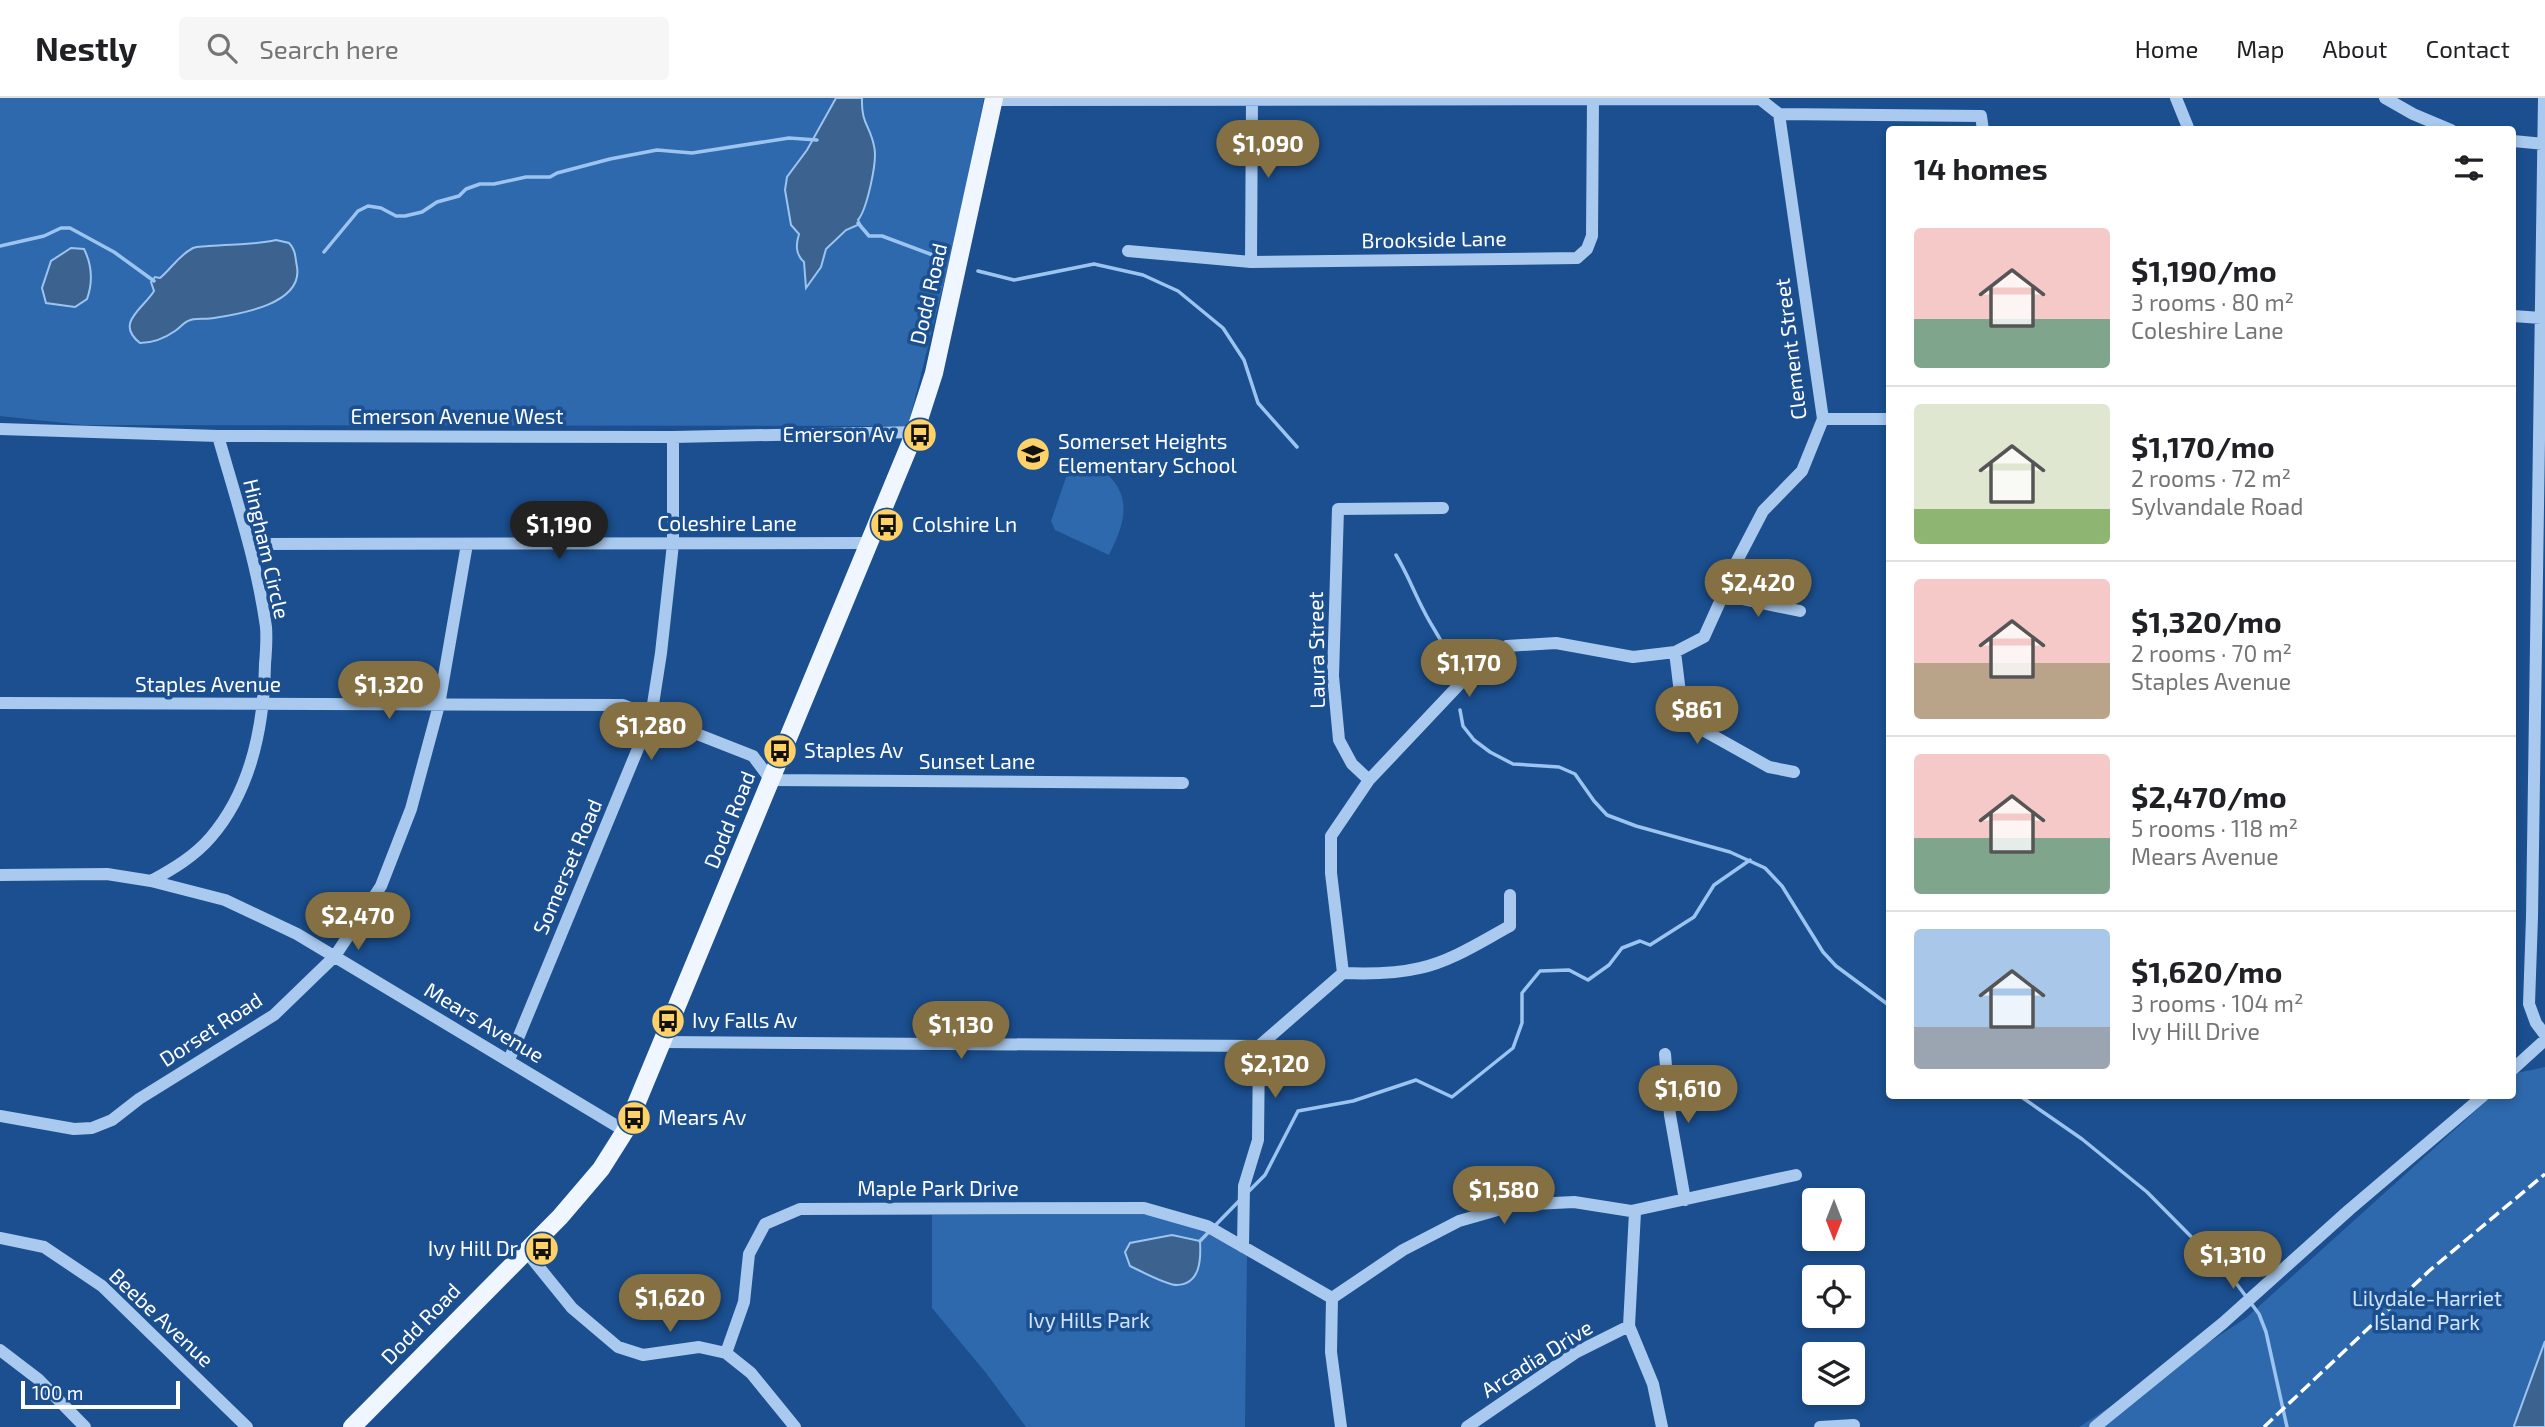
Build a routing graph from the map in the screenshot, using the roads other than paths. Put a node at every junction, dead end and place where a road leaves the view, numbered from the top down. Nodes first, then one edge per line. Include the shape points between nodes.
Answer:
1 (2176, 98) edge
2 (2385, 98) edge
3 (2544, 98) edge
4 (994, 99) edge
5 (1252, 99) edge
6 (1515, 99) edge
7 (1593, 100) edge
8 (1779, 114) junction
9 (1983, 126) edge
10 (2187, 126) edge
11 (2442, 126) edge
12 (2516, 141) edge
13 (2544, 143) edge
14 (1128, 251) dead end
15 (1251, 262) junction
16 (2516, 316) edge
17 (2541, 318) junction
18 (1823, 419) junction
19 (1886, 419) edge
20 (0, 429) edge
21 (915, 432) junction
22 (218, 436) junction
23 (673, 437) junction
24 (1443, 508) dead end
25 (249, 544) junction
26 (467, 544) junction
27 (673, 544) junction
28 (869, 544) junction
29 (1723, 595) junction
30 (1800, 611) dead end
31 (1675, 652) junction
32 (0, 703) edge
33 (264, 705) junction
34 (439, 705) junction
35 (651, 716) junction
36 (1794, 772) dead end
37 (771, 780) junction
38 (1369, 780) junction
39 (1183, 783) dead end
40 (0, 875) edge
41 (152, 881) junction
42 (1510, 895) dead end
43 (335, 956) junction
44 (1343, 973) junction
45 (2545, 1038) edge
46 (663, 1042) junction
47 (1259, 1046) junction
48 (1665, 1054) dead end
49 (509, 1060) junction
50 (2516, 1066) edge
51 (2480, 1099) edge
52 (0, 1116) edge
53 (625, 1131) junction
54 (1796, 1175) dead end
55 (1685, 1199) junction
56 (1631, 1211) junction
57 (0, 1238) edge
58 (1243, 1247) junction
59 (525, 1250) junction
60 (1332, 1298) junction
61 (1629, 1326) junction
62 (0, 1350) edge
63 (726, 1353) junction
64 (1854, 1425) dead end
65 (85, 1427) edge
66 (247, 1427) edge
67 (352, 1427) edge
68 (795, 1427) edge
69 (1341, 1427) edge
70 (1467, 1427) edge
71 (1662, 1427) edge
72 (1820, 1427) edge
73 (2095, 1427) edge

1 - 10 street
2 - 11 street
3 - 13 street
4 - 5 street
4 - 21 main road, Dodd Road via 934,373
5 - 6 street
5 - 15 street
6 - 7 street
7 - 8 street via 1759,99
7 - 15 street, Brookside Lane via 1592,236 1577,258
8 - 9 street via 1982,116
8 - 18 street, Clement Street
12 - 13 street
13 - 17 street
14 - 15 street, Brookside Lane
16 - 17 street
17 - 45 street via 2529,1004
18 - 19 street
18 - 29 street, Clement Street via 1802,471 1763,511
20 - 22 street, Emerson Avenue West
21 - 23 street, Emerson Avenue West
21 - 28 main road, Dodd Road
22 - 23 street, Emerson Avenue West
22 - 25 street, Hingham Circle
23 - 27 street, Somerset Road
24 - 38 street, Laura Street via 1338,509 1334,676 1339,740 1352,764
25 - 26 street, Coleshire Lane
25 - 33 street, Hingham Circle via 266,629
26 - 27 street, Coleshire Lane
26 - 34 street, Dorset Road
27 - 28 street, Coleshire Lane
27 - 35 street, Somerset Road
28 - 37 main road, Dodd Road
29 - 30 street
29 - 31 street, Clement Street via 1704,637
31 - 36 street via 1681,701 1701,729 1769,767
31 - 38 street via 1633,657 1556,643 1507,646 1472,671
32 - 33 street, Staples Avenue
33 - 34 street, Staples Avenue
33 - 41 street, Hingham Circle via 247,776 231,811 210,839
34 - 35 street, Staples Avenue via 623,705
34 - 43 street, Dorset Road via 411,809 382,886
35 - 37 street, Staples Avenue via 753,756
35 - 49 street, Somerset Road
37 - 39 street, Sunset Lane
37 - 46 main road, Dodd Road
38 - 44 street via 1331,836
40 - 41 street, Mears Avenue via 107,874
41 - 43 street, Mears Avenue via 225,900
42 - 44 street via 1510,926 1467,950 1422,968
43 - 49 street, Mears Avenue
43 - 52 street, Dorset Road via 274,1015 112,1120 74,1129
44 - 47 street
45 - 50 street
46 - 47 street
46 - 53 main road, Dodd Road
47 - 58 street via 1258,1140 1244,1186
48 - 55 street
49 - 53 street, Mears Avenue
51 - 73 street via 2223,1323
53 - 59 main road, Dodd Road via 601,1169
54 - 55 street
55 - 56 street
56 - 60 street via 1574,1202 1515,1205 1459,1221 1403,1250
56 - 61 street via 1635,1212
57 - 66 street, Beebe Avenue via 44,1247 102,1286
58 - 60 street, Maple Park Drive
58 - 63 street, Maple Park Drive via 1208,1226 1144,1208 800,1209 765,1224 749,1254 744,1302
59 - 63 street via 572,1308 618,1347 643,1355 699,1347
59 - 67 main road, Dodd Road
60 - 69 street via 1331,1352
61 - 70 street, Arcadia Drive via 1575,1353
61 - 71 street via 1653,1384
62 - 65 street via 38,1379
63 - 68 street via 751,1373
64 - 72 street

